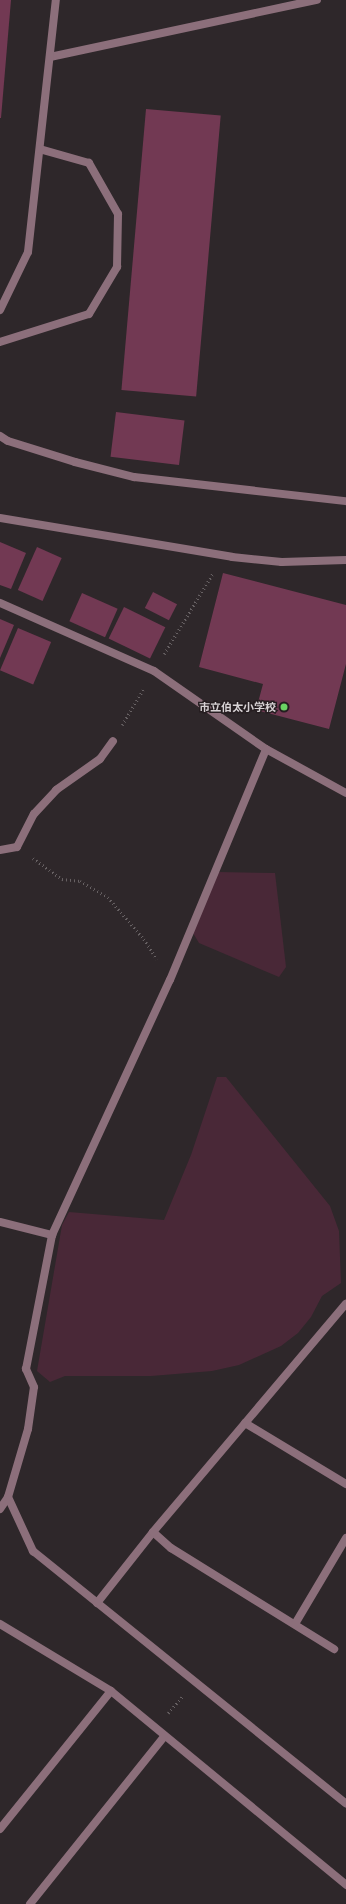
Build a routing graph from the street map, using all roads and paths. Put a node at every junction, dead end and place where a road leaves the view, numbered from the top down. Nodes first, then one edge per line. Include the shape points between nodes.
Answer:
1 (56, 0) edge
2 (317, 0) edge
3 (50, 57) junction
4 (40, 149) junction
5 (0, 310) edge
6 (0, 342) edge
7 (0, 436) edge
8 (346, 501) edge
9 (0, 518) edge
10 (217, 555) junction
11 (346, 560) edge
12 (0, 603) edge
13 (154, 671) junction
14 (113, 741) joint
15 (266, 748) junction
16 (346, 793) edge
17 (17, 847) junction
18 (0, 850) edge
19 (170, 980) junction
20 (0, 1222) edge
21 (52, 1235) junction
22 (346, 1304) edge
23 (245, 1423) junction
24 (346, 1484) edge
25 (8, 1497) junction
26 (0, 1509) edge
27 (153, 1532) junction
28 (346, 1538) edge
29 (97, 1603) junction
30 (0, 1624) edge
31 (295, 1624) junction
32 (334, 1648) dead end
33 (194, 1682) junction
34 (111, 1691) junction
35 (155, 1729) junction
36 (164, 1736) junction
37 (346, 1804) edge
38 (0, 1829) edge
39 (346, 1885) edge
40 (30, 1904) edge

1 - 3 street
2 - 3 street
3 - 4 street
4 - 5 street via 28,252
4 - 6 street via 89,163 118,214 117,267 89,314
7 - 8 street via 8,441 75,462 134,477
9 - 10 street
10 - 11 street via 282,562
10 - 13 path via 213,572
12 - 13 street
13 - 14 path
13 - 15 street
14 - 17 street via 100,759 56,790 34,814
15 - 16 street
15 - 19 street
17 - 18 street
17 - 19 path via 62,879 80,881 108,897 144,939
19 - 21 street
20 - 21 street
21 - 25 street via 26,1369 34,1387 28,1428
22 - 23 street
23 - 24 street
23 - 27 street
25 - 26 street
25 - 29 street via 33,1552
27 - 29 street
27 - 31 street via 171,1548
28 - 31 street
29 - 33 street
30 - 34 street
31 - 32 street
33 - 35 path
33 - 37 street
34 - 35 street
34 - 38 street
35 - 36 street
36 - 39 street
36 - 40 street

